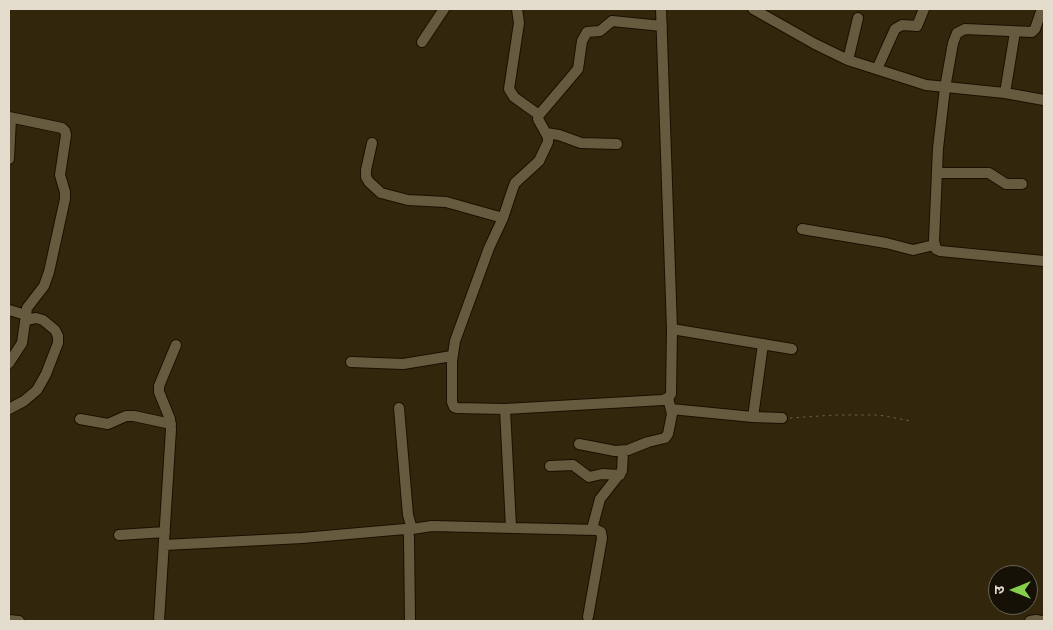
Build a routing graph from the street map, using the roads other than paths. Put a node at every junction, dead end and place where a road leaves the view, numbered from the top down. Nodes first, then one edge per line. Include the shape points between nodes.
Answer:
1 (444, 9) edge
2 (517, 9) edge
3 (661, 9) edge
4 (753, 9) edge
5 (924, 9) edge
6 (1042, 9) edge
7 (858, 18) dead end
8 (662, 26) junction
9 (1015, 32) junction
10 (422, 42) dead end
11 (848, 60) junction
12 (876, 69) junction
13 (945, 88) junction
14 (1005, 94) junction
15 (1044, 100) edge
16 (539, 115) junction
17 (10, 118) edge
18 (546, 133) junction
19 (372, 143) dead end
20 (617, 144) dead end
21 (9, 159) edge
22 (937, 173) junction
23 (1022, 184) dead end
24 (503, 218) junction
25 (802, 230) dead end
26 (934, 245) junction
27 (1044, 261) edge
28 (9, 310) edge
29 (26, 317) junction
30 (672, 329) junction
31 (763, 344) junction
32 (176, 346) dead end
33 (792, 349) dead end
34 (452, 356) junction
35 (351, 362) dead end
36 (9, 363) edge
37 (668, 398) junction
38 (399, 408) dead end
39 (9, 409) edge
40 (506, 409) junction
41 (672, 409) junction
42 (753, 417) junction
43 (782, 418) road end
44 (80, 419) dead end
45 (171, 424) junction
46 (579, 444) dead end
47 (623, 451) junction
48 (550, 466) dead end
49 (620, 475) junction
50 (511, 527) junction
51 (592, 529) junction
52 (410, 530) junction
53 (165, 532) junction
54 (119, 536) dead end
55 (164, 545) junction
56 (588, 617) dead end
57 (9, 620) edge
58 (19, 621) edge
59 (159, 621) edge
60 (410, 621) edge
61 (1030, 621) edge
62 (1042, 621) edge

1 - 10 street
2 - 16 street via 519,23 509,89 514,97
3 - 8 street
4 - 11 street
5 - 12 street via 917,26 902,25 895,29
6 - 9 street via 1035,29
7 - 11 street
8 - 16 street via 612,21 600,30 587,32 582,41 578,69
8 - 30 street
9 - 13 street via 961,30 957,33 950,48
9 - 14 street
11 - 12 street
12 - 13 street
13 - 14 street
13 - 22 street
14 - 15 street
16 - 18 street
17 - 21 street
17 - 29 street via 66,130 60,175 65,199 49,272 44,286 30,302
18 - 20 street via 581,143
18 - 24 street via 548,142 542,157 515,183
19 - 24 street via 366,177 381,192 408,200 446,202
22 - 23 street via 989,173 1006,184
22 - 26 street
24 - 34 street
25 - 26 street via 913,250
26 - 27 street via 940,251
28 - 29 street
29 - 36 street via 22,343
29 - 39 street via 43,320 55,330 58,343 36,390
30 - 31 street
30 - 37 street
31 - 33 street
31 - 42 street
32 - 45 street via 158,392
34 - 35 street via 403,364
34 - 40 street via 454,407
37 - 40 street
37 - 41 street
38 - 52 street
40 - 50 street
41 - 42 street
41 - 47 street via 668,437
42 - 43 street
44 - 45 street via 108,424 134,416
45 - 53 street
46 - 47 street
47 - 49 street
48 - 49 street via 573,465 589,477
49 - 51 street via 600,499
50 - 51 street
50 - 52 street via 432,526
51 - 56 street via 601,532 602,538
52 - 55 street
52 - 60 street
53 - 54 street
53 - 55 street
55 - 59 street
57 - 58 street
61 - 62 street

